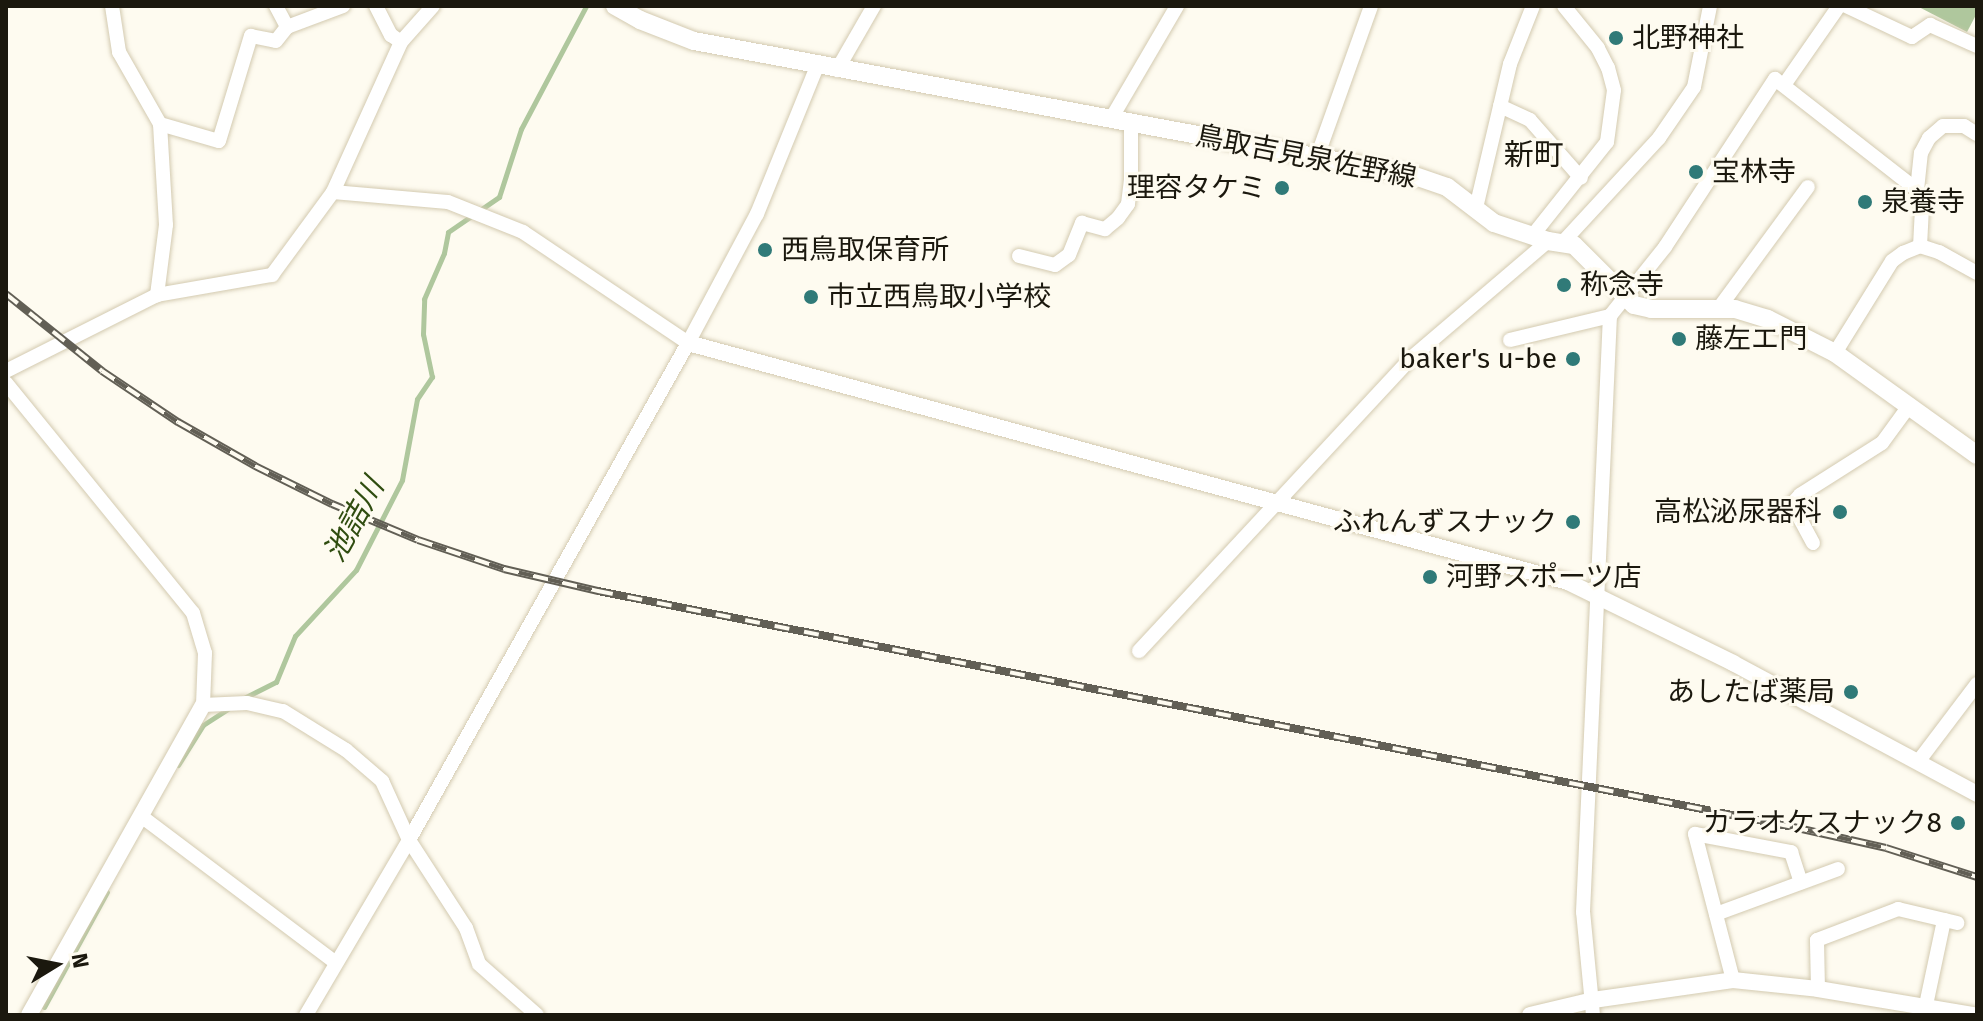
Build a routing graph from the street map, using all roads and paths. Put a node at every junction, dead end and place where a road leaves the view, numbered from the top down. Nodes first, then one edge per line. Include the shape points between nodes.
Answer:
1 (112, 6) edge
2 (276, 6) edge
3 (343, 6) edge
4 (376, 6) edge
5 (433, 6) edge
6 (615, 6) edge
7 (874, 6) edge
8 (1177, 6) edge
9 (1371, 6) edge
10 (1533, 6) edge
11 (1564, 6) edge
12 (1710, 6) edge
13 (1839, 6) edge
14 (1846, 6) edge
15 (287, 27) junction
16 (401, 42) junction
17 (1977, 46) edge
18 (817, 66) junction
19 (837, 70) junction
20 (1784, 85) junction
21 (1500, 106) junction
22 (1111, 119) junction
23 (1131, 123) junction
24 (160, 124) junction
25 (1977, 134) edge
26 (1317, 157) junction
27 (1581, 178) junction
28 (1808, 187) dead end
29 (1917, 190) junction
30 (333, 192) junction
31 (1476, 208) junction
32 (1548, 239) junction
33 (1920, 246) junction
34 (1019, 256) dead end
35 (1977, 273) edge
36 (157, 295) junction
37 (1625, 297) junction
38 (1719, 308) junction
39 (1610, 316) junction
40 (1510, 340) dead end
41 (688, 343) junction
42 (1835, 353) junction
43 (6, 371) edge
44 (6, 383) edge
45 (1909, 406) junction
46 (1977, 455) edge
47 (1275, 505) junction
48 (1813, 543) dead end
49 (1597, 596) junction
50 (1139, 651) dead end
51 (1977, 684) edge
52 (203, 705) junction
53 (1918, 762) junction
54 (1977, 794) edge
55 (141, 816) junction
56 (409, 840) junction
57 (1838, 869) dead end
58 (1801, 882) junction
59 (1716, 914) junction
60 (335, 962) junction
61 (1733, 980) junction
62 (1818, 989) junction
63 (1926, 1005) junction
64 (1593, 1008) edge
65 (29, 1015) edge
66 (306, 1015) edge
67 (537, 1015) edge
68 (1530, 1015) edge
69 (1974, 1015) edge

1 - 24 street via 119,52
2 - 15 street
3 - 15 street
4 - 16 street via 391,35
5 - 16 street
6 - 18 main road, 鳥取吉見泉佐野線 via 694,41
7 - 19 street
8 - 22 street
9 - 26 street
10 - 21 street
11 - 27 street via 1598,48 1614,90 1607,142
12 - 32 street via 1694,87 1659,138
13 - 20 street
14 - 17 street via 1912,37 1930,25
15 - 24 street via 276,41 251,36 219,141
16 - 30 street
18 - 19 main road, 鳥取吉見泉佐野線
18 - 41 street via 757,214
19 - 22 main road, 鳥取吉見泉佐野線
20 - 29 street
20 - 37 street via 1775,79 1665,247
21 - 27 street via 1530,120
21 - 31 street
22 - 23 main road, 鳥取吉見泉佐野線
23 - 26 main road, 鳥取吉見泉佐野線
23 - 34 street via 1128,204 1118,218 1105,229 1082,223 1069,255 1055,265
24 - 36 street via 166,225
25 - 29 street via 1964,126 1943,126 1929,138 1921,153
26 - 31 main road, 鳥取吉見泉佐野線 via 1424,179 1447,187
27 - 32 street
28 - 38 street
29 - 33 street
30 - 36 street via 272,275
30 - 41 street via 448,202 523,232
31 - 32 main road, 鳥取吉見泉佐野線 via 1494,223
32 - 37 main road, 鳥取吉見泉佐野線 via 1586,253
32 - 47 street via 1410,359
33 - 35 street
33 - 42 street via 1892,261
36 - 43 street
37 - 38 main road via 1651,309
37 - 39 street
38 - 42 main road via 1768,319
39 - 40 street
39 - 49 street
41 - 47 street
41 - 56 street
42 - 45 main road
44 - 52 street via 193,613 205,653
45 - 46 main road
45 - 48 street via 1882,443 1792,504
47 - 49 street via 1568,582
47 - 50 street
49 - 53 street
49 - 64 street via 1583,912
51 - 53 street
52 - 55 street
52 - 56 street via 247,703 283,711 346,750 382,781
53 - 54 street
55 - 60 street
55 - 65 street
56 - 60 street
56 - 67 street via 466,928 479,964
57 - 58 street
58 - 59 street
58 - 59 street via 1791,852 1695,834
59 - 61 street
60 - 66 street
61 - 62 street
61 - 64 street
62 - 63 street
62 - 63 street via 1817,940 1898,909 1951,922
63 - 69 street
64 - 68 street

